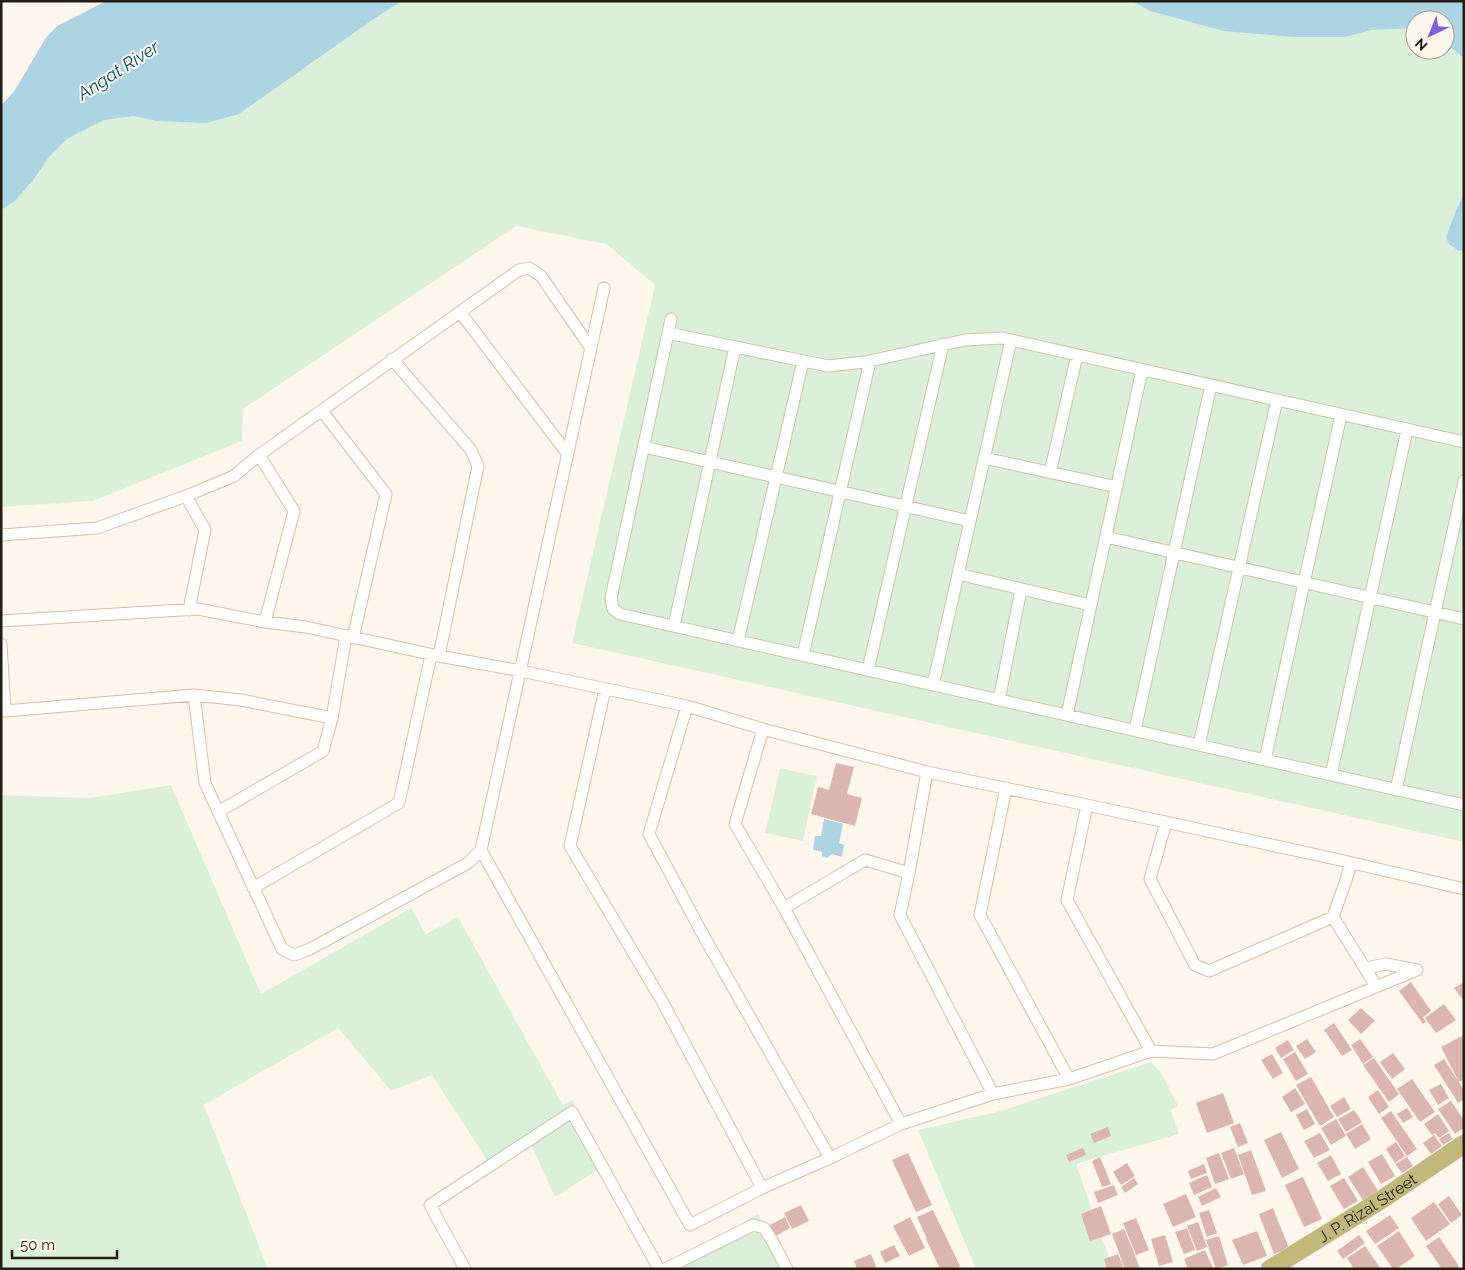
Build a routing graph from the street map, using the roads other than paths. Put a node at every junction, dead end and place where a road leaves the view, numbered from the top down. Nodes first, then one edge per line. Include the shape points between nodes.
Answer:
1 (604, 288) dead end
2 (460, 312) junction
3 (671, 319) dead end
4 (668, 333) junction
5 (1011, 340) junction
6 (943, 344) junction
7 (590, 347) junction
8 (735, 347) junction
9 (1077, 355) junction
10 (392, 359) junction
11 (803, 361) junction
12 (870, 361) junction
13 (1142, 370) junction
14 (1211, 385) junction
15 (1276, 400) junction
16 (322, 410) junction
17 (1341, 415) junction
18 (1407, 430) junction
19 (1464, 442) edge
20 (644, 447) junction
21 (567, 453) junction
22 (259, 455) junction
23 (984, 458) junction
24 (710, 462) junction
25 (1050, 473) junction
26 (776, 477) junction
27 (1464, 482) edge
28 (1117, 487) junction
29 (840, 492) junction
30 (186, 496) junction
31 (906, 506) junction
32 (970, 521) junction
33 (1, 535) edge
34 (1106, 537) junction
35 (1174, 553) junction
36 (1239, 568) junction
37 (958, 574) junction
38 (1304, 583) junction
39 (1022, 590) junction
40 (1370, 598) junction
41 (1090, 605) junction
42 (189, 610) junction
43 (1435, 613) junction
44 (1464, 619) edge
45 (1, 621) edge
46 (265, 622) junction
47 (674, 626) junction
48 (350, 637) junction
49 (738, 641) junction
50 (1, 644) edge
51 (435, 655) junction
52 (803, 656) junction
53 (868, 670) junction
54 (521, 671) junction
55 (933, 685) junction
56 (605, 689) junction
57 (194, 696) junction
58 (999, 700) junction
59 (687, 706) junction
60 (1067, 715) junction
61 (332, 718) junction
62 (763, 729) junction
63 (1135, 730) junction
64 (1199, 745) junction
65 (1265, 760) junction
66 (927, 772) junction
67 (1331, 775) junction
68 (1006, 788) junction
69 (1396, 790) junction
70 (1464, 804) edge
71 (1086, 805) junction
72 (218, 812) junction
73 (1166, 822) junction
74 (481, 850) junction
75 (1350, 863) junction
76 (909, 873) junction
77 (254, 888) junction
78 (1464, 889) edge
79 (784, 908) junction
80 (1333, 917) junction
81 (1366, 968) junction
82 (1376, 986) junction
83 (1151, 1051) junction
84 (1069, 1080) junction
85 (993, 1094) junction
86 (901, 1124) junction
87 (1464, 1144) edge
88 (830, 1158) junction
89 (762, 1188) junction
90 (465, 1269) edge
91 (659, 1269) edge
92 (665, 1269) edge
93 (787, 1269) edge
94 (1270, 1269) edge

1 - 7 street
2 - 7 street via 519,270 529,268 541,276
2 - 10 street
2 - 21 street
3 - 4 street
4 - 8 street
4 - 20 street
5 - 6 street via 979,338
5 - 9 street
5 - 23 street
6 - 12 street
6 - 31 street
7 - 21 street
8 - 11 street
8 - 24 street
9 - 13 street
9 - 25 street
10 - 16 street
10 - 51 street via 471,450 478,466
11 - 12 street via 828,366
11 - 26 street
12 - 29 street
13 - 14 street
13 - 28 street
14 - 15 street
14 - 35 street
15 - 17 street
15 - 36 street
16 - 22 street
16 - 48 street via 386,494
17 - 18 street
17 - 38 street
18 - 19 street
18 - 40 street
20 - 24 street
20 - 47 street via 611,603 620,614
21 - 54 street
22 - 30 street via 234,476
22 - 46 street via 294,511
23 - 25 street
23 - 32 street
24 - 26 street
24 - 47 street
25 - 28 street
26 - 29 street
26 - 49 street
27 - 43 street
28 - 34 street
29 - 31 street
29 - 52 street
30 - 33 street via 97,528
30 - 42 street via 206,530
31 - 32 street
31 - 53 street
32 - 37 street
34 - 35 street
34 - 41 street
35 - 36 street
35 - 63 street
36 - 38 street
36 - 64 street
37 - 39 street
37 - 55 street
38 - 40 street
38 - 65 street
39 - 41 street
39 - 58 street
40 - 43 street
40 - 67 street
41 - 60 street
42 - 45 street
42 - 46 street
43 - 44 street
43 - 69 street
46 - 48 street
47 - 49 street
48 - 51 street
48 - 61 street
49 - 52 street
50 - 57 street via 5,711
51 - 54 street
51 - 77 street via 399,802
52 - 53 street
53 - 55 street
54 - 56 street
54 - 74 street
55 - 58 street
56 - 59 street
56 - 89 street via 570,846 662,1001
57 - 61 street via 241,700
57 - 72 street via 205,784
58 - 60 street
59 - 62 street
59 - 88 street via 649,834
60 - 63 street
61 - 72 street via 323,751
62 - 66 street
62 - 79 street via 736,824
63 - 64 street
64 - 65 street
65 - 67 street
66 - 68 street
66 - 76 street
67 - 69 street
68 - 71 street
68 - 84 street via 980,915
69 - 70 street
71 - 73 street
71 - 83 street via 1067,900
72 - 77 street
73 - 75 street
73 - 80 street via 1150,879 1195,965 1209,971
74 - 77 street via 468,863 294,955 282,949
74 - 89 street via 690,1224
75 - 78 street
75 - 80 street
76 - 79 street via 865,860
76 - 85 street via 900,915
79 - 86 street
80 - 81 street
81 - 82 street
81 - 82 street via 1386,964 1417,970
82 - 83 street via 1213,1054
83 - 84 street
84 - 85 street
85 - 86 street
86 - 88 street
87 - 94 main road, J. P. Rizal Street
88 - 89 street
90 - 91 street via 430,1205 572,1112
92 - 93 street via 753,1225 764,1228

